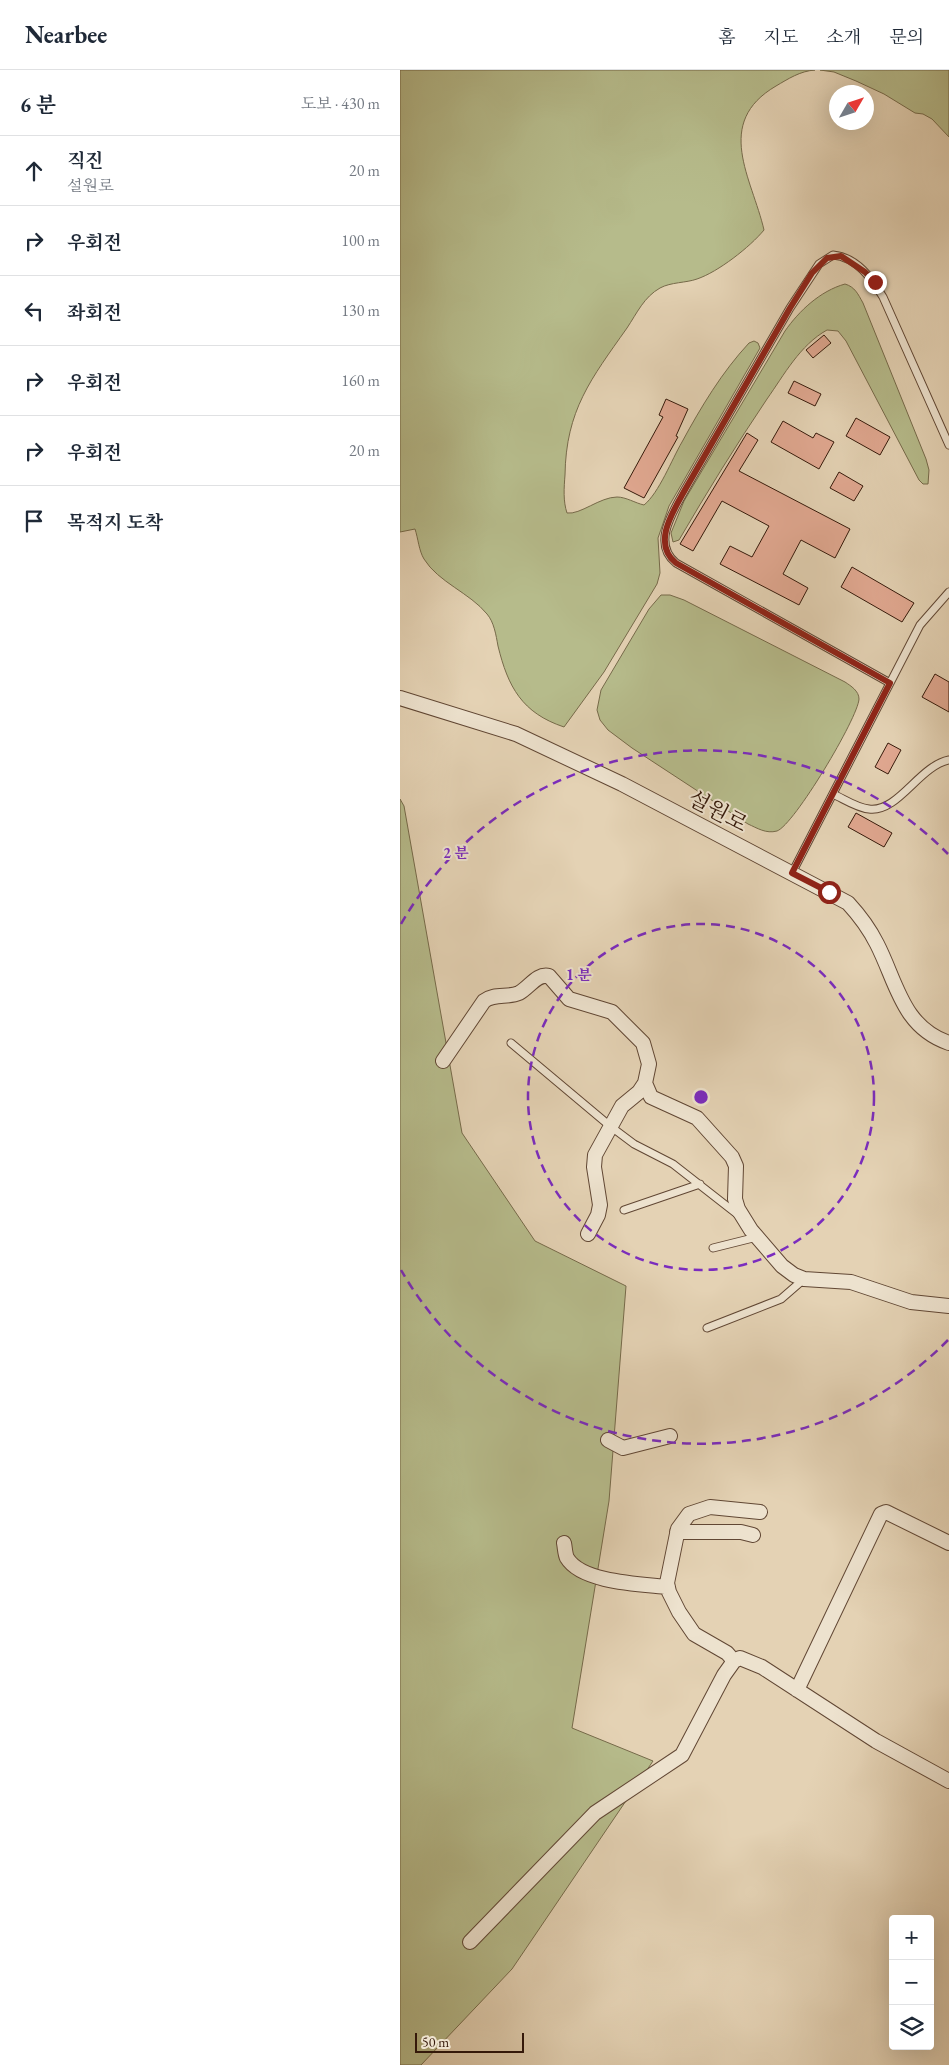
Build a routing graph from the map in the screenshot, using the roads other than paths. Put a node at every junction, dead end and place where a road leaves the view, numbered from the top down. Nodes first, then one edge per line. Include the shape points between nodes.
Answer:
1 (949, 445) edge
2 (949, 592) edge
3 (890, 683) junction
4 (400, 698) edge
5 (949, 760) edge
6 (833, 794) junction
7 (792, 873) junction
8 (511, 1043) dead end
9 (949, 1043) edge
10 (443, 1061) dead end
11 (646, 1083) junction
12 (610, 1126) junction
13 (700, 1184) junction
14 (624, 1210) dead end
15 (746, 1221) junction
16 (588, 1234) dead end
17 (757, 1236) junction
18 (712, 1248) dead end
19 (804, 1280) junction
20 (949, 1306) edge
21 (707, 1328) dead end
22 (670, 1436) dead end
23 (608, 1440) dead end
24 (760, 1512) dead end
25 (677, 1532) junction
26 (753, 1535) dead end
27 (564, 1543) dead end
28 (949, 1543) edge
29 (668, 1586) junction
30 (734, 1661) junction
31 (797, 1690) junction
32 (949, 1781) edge
33 (470, 1942) dead end

1 - 3 lane via 875,282 850,260 834,255 819,264 790,308 682,496 665,536 668,557 676,563
2 - 3 lane via 920,625
3 - 6 lane
4 - 7 street, 설원로 via 516,734 622,784
5 - 6 lane via 924,773 884,807 867,809
6 - 7 lane
7 - 9 street, 설원로 via 848,903 862,918 908,1012 928,1034
8 - 12 lane
10 - 11 street via 484,1001 519,993 546,975 569,999 608,1010 627,1024 647,1052
11 - 12 street via 622,1106
11 - 15 street via 652,1097 697,1118 732,1157 736,1166 738,1209
12 - 13 lane
12 - 16 street via 595,1155 600,1205
13 - 14 lane
13 - 15 lane
15 - 17 street
17 - 18 lane
17 - 19 street via 782,1266
19 - 20 street via 851,1282 911,1302
19 - 21 lane via 781,1299
22 - 23 street via 623,1448
24 - 25 street via 700,1509 683,1519
25 - 26 street
25 - 29 street
27 - 29 street via 566,1557 572,1564 600,1578
28 - 31 street via 886,1512 881,1514
29 - 30 street via 679,1612 694,1634
30 - 31 street via 746,1659
30 - 33 street via 682,1755 595,1813
31 - 32 street via 876,1741

